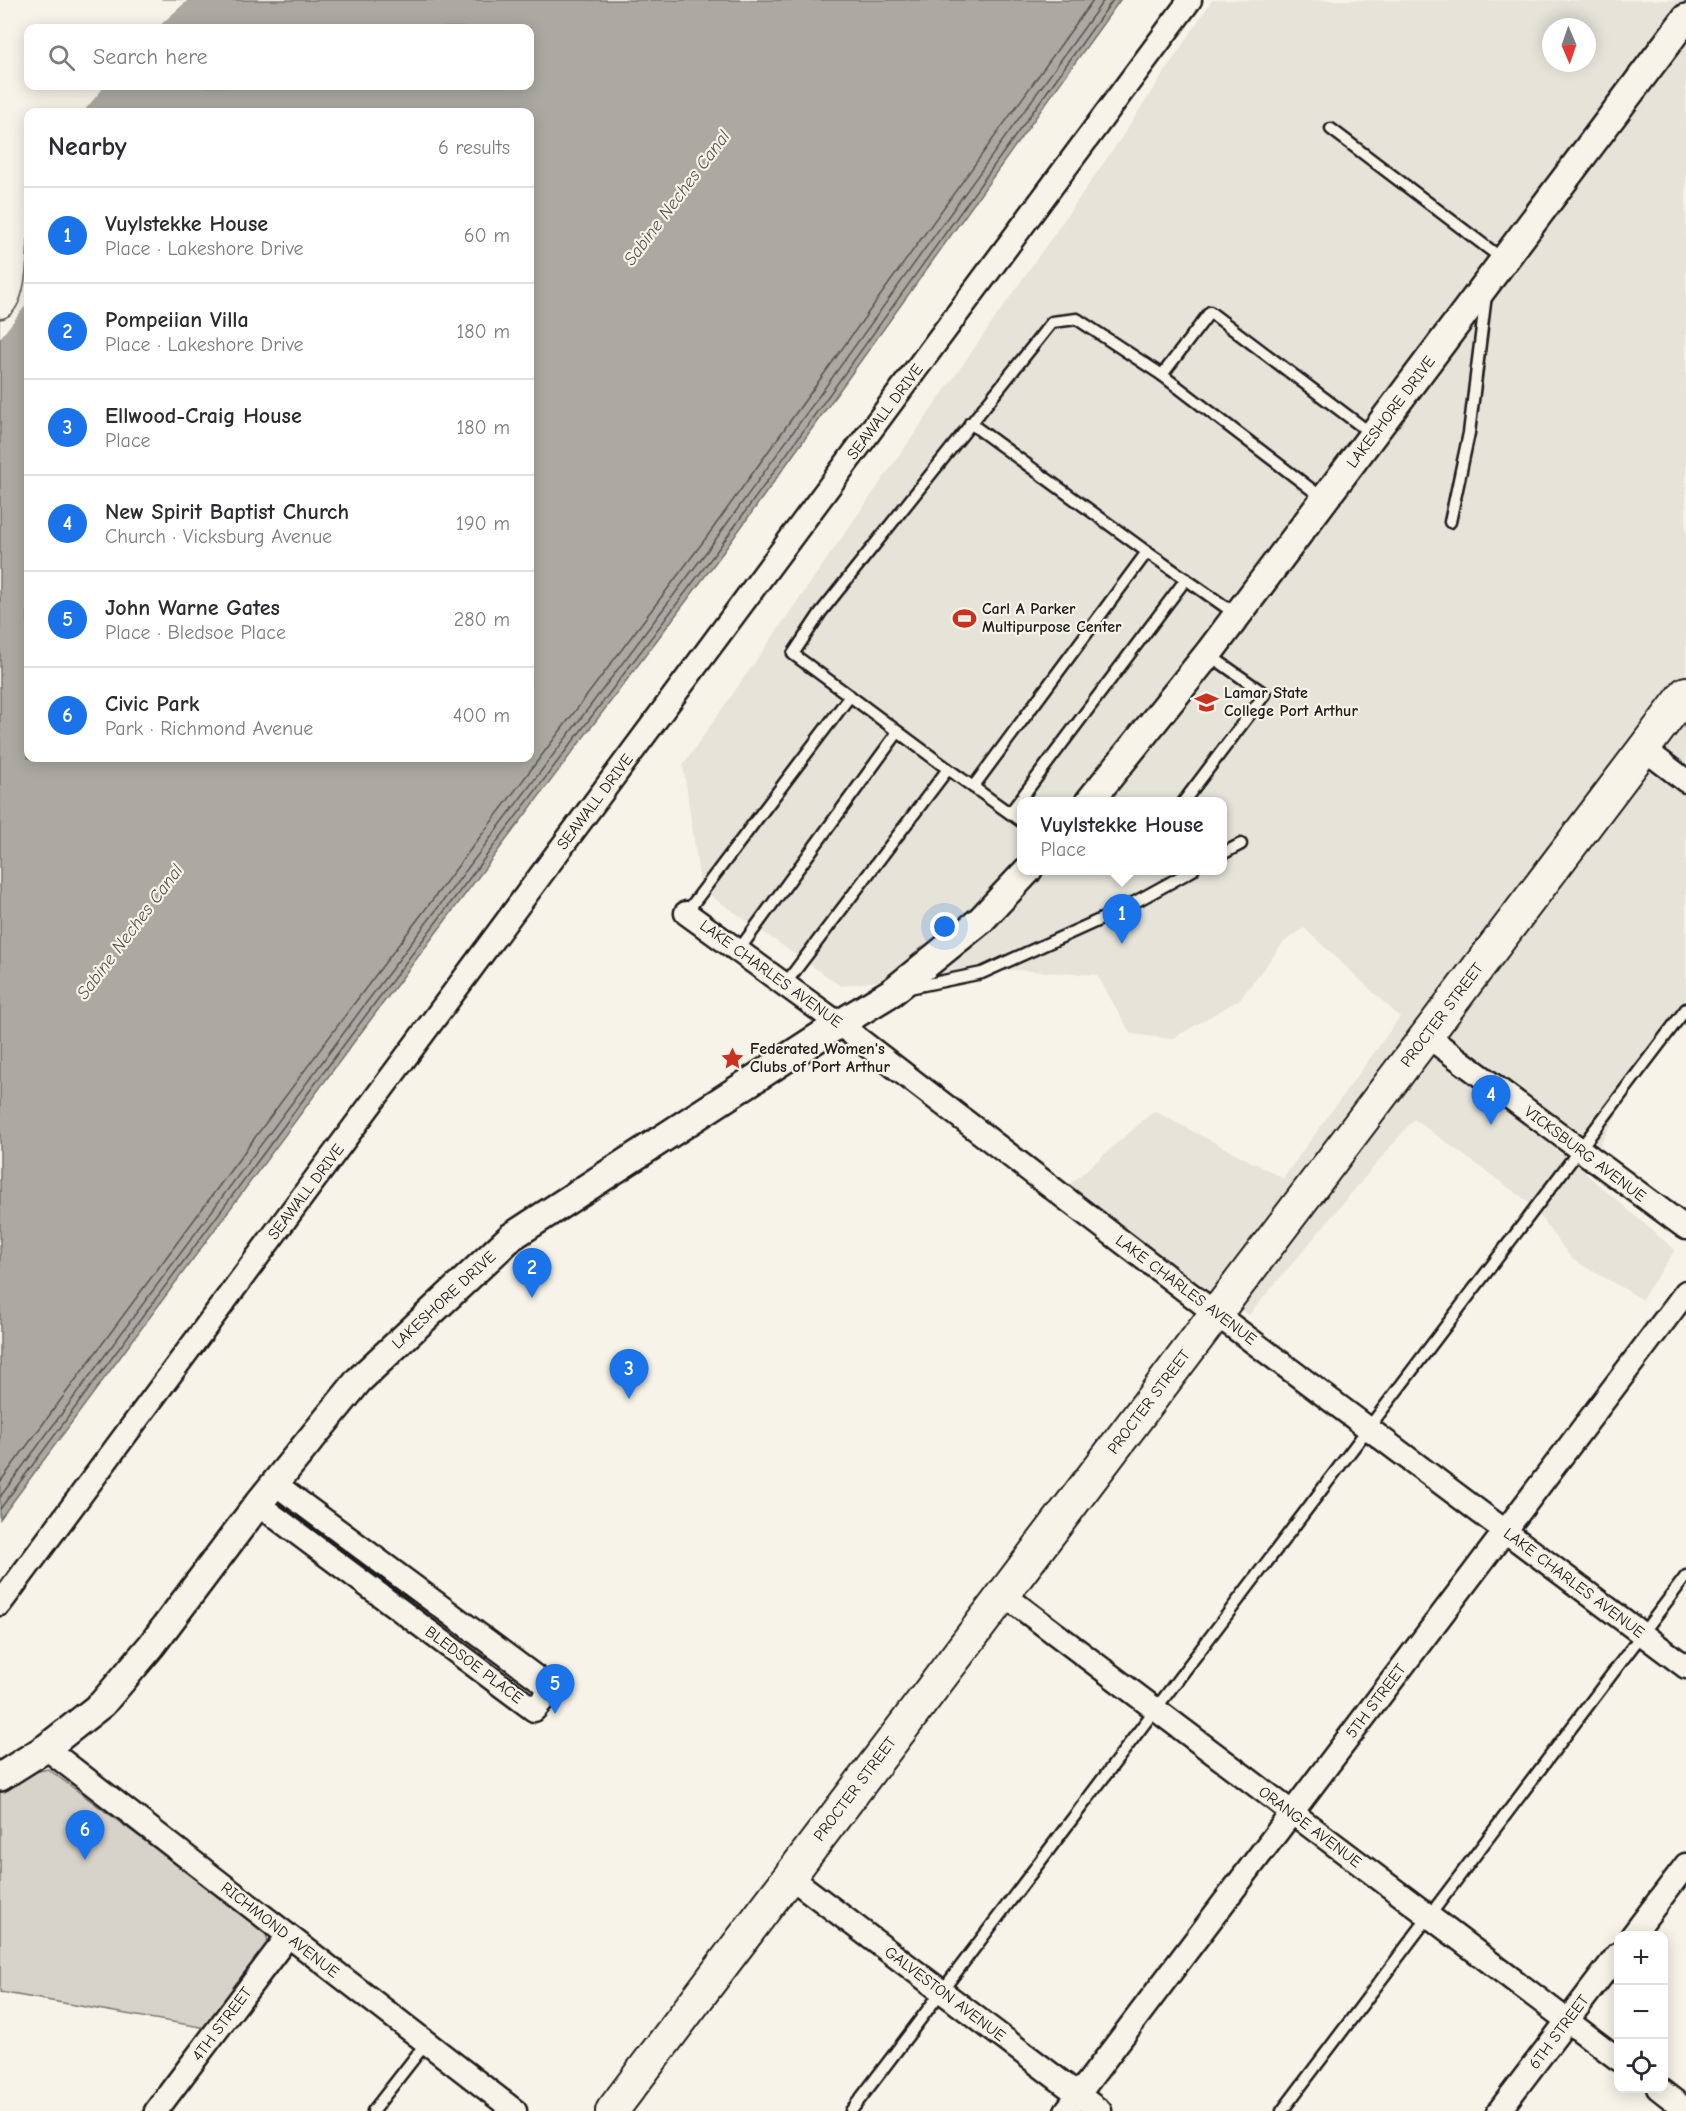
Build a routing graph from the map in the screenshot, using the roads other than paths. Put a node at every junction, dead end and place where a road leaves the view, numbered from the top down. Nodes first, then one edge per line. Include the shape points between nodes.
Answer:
1 (1191, 0) edge
2 (1686, 18) edge
3 (1331, 129) dead end
4 (1505, 261) junction
5 (1488, 283) junction
6 (1162, 375) junction
7 (970, 423) junction
8 (1373, 435) junction
9 (1324, 500) junction
10 (1450, 522) dead end
11 (1147, 552) junction
12 (1186, 579) junction
13 (1237, 615) junction
14 (1208, 654) junction
15 (1686, 693) edge
16 (850, 696) junction
17 (898, 732) junction
18 (1644, 749) junction
19 (948, 769) junction
20 (1686, 781) edge
21 (973, 787) junction
22 (1022, 797) edge
23 (1092, 797) edge
24 (1187, 797) edge
25 (1017, 804) edge
26 (1010, 813) junction
27 (1017, 818) edge
28 (1241, 844) dead end
29 (1227, 851) edge
30 (1023, 875) edge
31 (1184, 875) edge
32 (687, 913) joint
33 (738, 951) junction
34 (785, 984) junction
35 (892, 992) junction
36 (1686, 1009) edge
37 (839, 1024) junction
38 (1427, 1036) junction
39 (1579, 1150) junction
40 (1686, 1228) edge
41 (1686, 1292) edge
42 (1216, 1314) junction
43 (1368, 1428) junction
44 (274, 1483) junction
45 (258, 1504) junction
46 (1506, 1531) junction
47 (1686, 1576) edge
48 (1003, 1594) junction
49 (0, 1604) edge
50 (1642, 1634) junction
51 (1686, 1667) edge
52 (1155, 1710) junction
53 (46, 1748) junction
54 (0, 1777) edge
55 (1291, 1813) junction
56 (1686, 1865) edge
57 (789, 1876) junction
58 (1429, 1916) junction
59 (1635, 1931) edge
60 (288, 1936) junction
61 (1614, 1959) edge
62 (941, 1991) junction
63 (1568, 2020) junction
64 (426, 2043) junction
65 (1614, 2056) edge
66 (1664, 2093) edge
67 (1072, 2103) edge
68 (1686, 2110) edge
69 (156, 2111) edge
70 (373, 2111) edge
71 (515, 2111) edge
72 (612, 2111) edge
73 (851, 2111) edge
74 (1100, 2111) edge
75 (1282, 2111) edge
76 (1499, 2111) edge

1 - 49 street, SEAWALL DRIVE
2 - 4 street, LAKESHORE DRIVE
3 - 4 lane
4 - 5 street, LAKESHORE DRIVE
5 - 8 street, LAKESHORE DRIVE
5 - 10 lane via 1469,433
6 - 7 lane via 1077,319 1052,322
6 - 8 lane via 1210,312
6 - 9 lane
7 - 11 lane
7 - 16 lane via 821,612 793,654
8 - 9 street, LAKESHORE DRIVE
9 - 13 street, LAKESHORE DRIVE
11 - 12 lane
11 - 21 lane
12 - 13 lane
12 - 22 lane
13 - 14 street, LAKESHORE DRIVE
14 - 23 street, LAKESHORE DRIVE
14 - 24 lane via 1265,694
15 - 18 main road, PROCTER STREET
16 - 17 lane
16 - 32 lane
17 - 19 lane
17 - 33 lane
18 - 20 street
18 - 38 main road, PROCTER STREET
19 - 21 lane
19 - 34 lane
21 - 26 lane
25 - 26 lane
26 - 27 lane
28 - 29 lane
30 - 35 street, LAKESHORE DRIVE via 981,920
31 - 35 lane via 1117,912 982,973
32 - 33 street, LAKE CHARLES AVENUE
33 - 34 street, LAKE CHARLES AVENUE
34 - 37 street, LAKE CHARLES AVENUE
35 - 37 street, LAKESHORE DRIVE
36 - 39 lane
37 - 42 street, LAKE CHARLES AVENUE
37 - 44 street, LAKESHORE DRIVE via 511,1237 359,1380
38 - 39 street, VICKSBURG AVENUE
38 - 42 main road, PROCTER STREET
39 - 40 street, VICKSBURG AVENUE
39 - 43 lane
41 - 46 street, 5TH STREET
42 - 43 street, LAKE CHARLES AVENUE
42 - 48 main road, PROCTER STREET
43 - 46 street, LAKE CHARLES AVENUE
43 - 52 lane
44 - 45 street, LAKESHORE DRIVE
44 - 45 street, BLEDSOE PLACE via 552,1689 534,1710
45 - 53 street, LAKESHORE DRIVE via 102,1704
46 - 50 street, LAKE CHARLES AVENUE
46 - 55 street, 5TH STREET
47 - 50 lane
48 - 52 street, ORANGE AVENUE
48 - 57 main road, PROCTER STREET
50 - 51 street, LAKE CHARLES AVENUE
50 - 58 lane
52 - 55 street, ORANGE AVENUE
52 - 62 lane
53 - 54 street, LAKESHORE DRIVE
53 - 60 street, RICHMOND AVENUE
55 - 58 street, ORANGE AVENUE
55 - 67 street, 5TH STREET
56 - 59 street
57 - 62 street, GALVESTON AVENUE
57 - 72 main road, PROCTER STREET
58 - 63 street, ORANGE AVENUE
58 - 75 lane
60 - 64 street, RICHMOND AVENUE
60 - 69 street, 4TH STREET
61 - 63 street, 6TH STREET
62 - 67 street, GALVESTON AVENUE
62 - 73 lane
63 - 65 street, ORANGE AVENUE
63 - 76 street, 6TH STREET
64 - 70 lane
64 - 71 street, RICHMOND AVENUE
66 - 68 street
67 - 74 street, GALVESTON AVENUE

